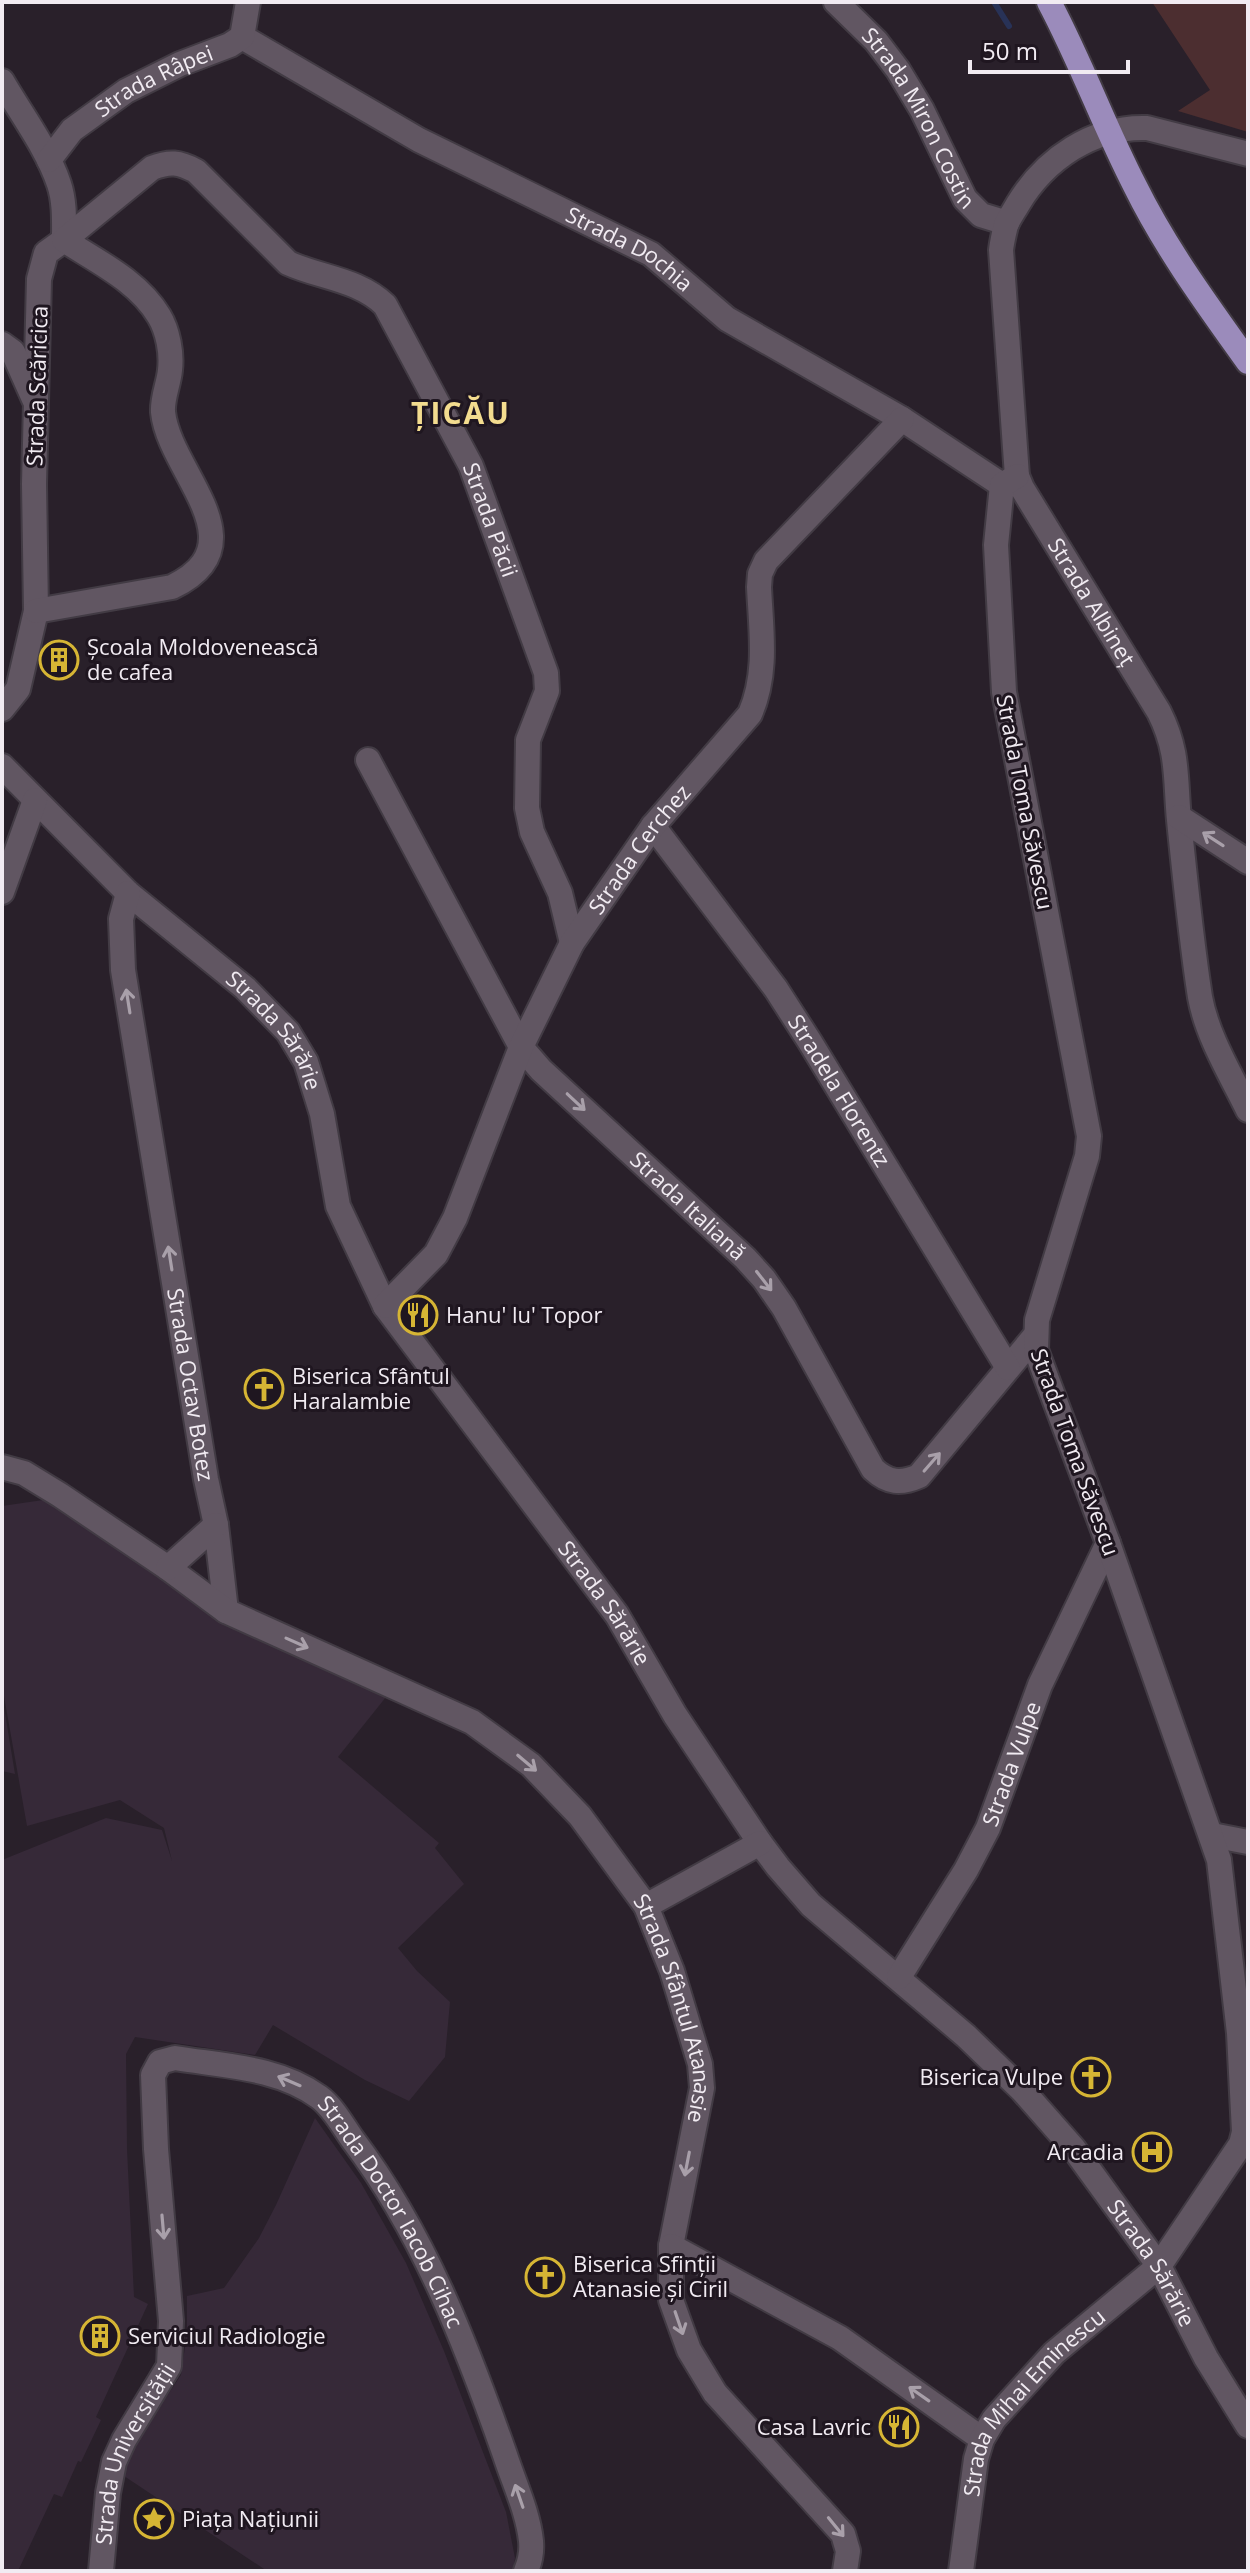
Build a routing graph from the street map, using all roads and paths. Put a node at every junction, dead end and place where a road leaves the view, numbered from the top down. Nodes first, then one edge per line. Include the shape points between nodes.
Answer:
1 (248, 2) edge
2 (836, 2) edge
3 (1049, 2) edge
4 (242, 37) junction
5 (2, 81) edge
6 (1109, 132) junction
7 (1248, 154) edge
8 (49, 160) junction
9 (1007, 223) junction
10 (64, 240) junction
11 (2, 344) edge
12 (1248, 362) edge
13 (37, 406) junction
14 (902, 419) junction
15 (1009, 480) junction
16 (36, 611) junction
17 (2, 709) edge
18 (368, 760) dead end
19 (2, 766) edge
20 (35, 800) junction
21 (1179, 817) junction
22 (653, 826) junction
23 (1248, 862) edge
24 (2, 892) edge
25 (128, 893) junction
26 (572, 943) junction
27 (521, 1047) junction
28 (1248, 1110) edge
29 (385, 1306) junction
30 (1035, 1336) junction
31 (1008, 1368) junction
32 (2, 1467) edge
33 (216, 1525) junction
34 (1108, 1543) junction
35 (168, 1568) junction
36 (226, 1611) junction
37 (1212, 1835) junction
38 (1248, 1842) edge
39 (760, 1843) junction
40 (646, 1906) junction
41 (899, 1977) junction
42 (156, 2149) joint
43 (671, 2246) junction
44 (1159, 2266) junction
45 (1248, 2426) edge
46 (982, 2439) junction
47 (101, 2571) edge
48 (526, 2571) edge
49 (845, 2571) edge
50 (961, 2571) edge

1 - 4 street
2 - 9 street, Strada Miron Costin via 898,70 965,199 981,215
3 - 6 main road
4 - 8 street, Strada Râpei via 126,91 72,130
4 - 14 street, Strada Dochia via 419,140 651,254 727,319
5 - 8 street
6 - 7 street, Strada Albineț via 1147,128
6 - 9 street, Strada Albineț via 1051,163 1030,184
6 - 12 main road via 1163,238
8 - 10 street via 65,212
9 - 15 street, Strada Albineț via 1001,278
10 - 13 street, Strada Scăricica via 46,253 39,279
10 - 16 street via 135,287 160,318 171,367 162,409 166,427 206,512 211,539 199,570 172,587
10 - 26 street, Strada Păcii via 152,168 181,163 196,171 288,263 352,283 385,305 471,466 546,673 547,691 528,740 527,808 532,832 560,893
11 - 13 street via 13,352
13 - 16 street, Strada Scăricica
14 - 15 street, Strada Dochia
14 - 22 street, Strada Cerchez via 766,561 759,587 763,667 757,699 750,714
15 - 21 street, Strada Albineț via 1022,488 1159,712 1171,736
15 - 30 street, Strada Toma Săvescu via 996,545 1004,692 1089,1136
16 - 17 street, Strada Scăricica via 18,689
18 - 27 street, Strada Italiană
19 - 20 street, Strada Sărărie
20 - 24 street
20 - 25 street, Strada Sărărie
23 -> 21 street
21 - 28 street, Strada Albineț via 1201,999
22 - 26 street, Strada Cerchez
22 - 31 street, Stradela Florentz via 776,989
25 - 29 street, Strada Sărărie via 245,988 288,1032 306,1062 322,1114 338,1206
33 -> 25 street, Strada Octav Botez via 123,970 121,919
26 - 27 street, Strada Cerchez
27 - 29 street, Strada Cerchez via 455,1218 436,1254
27 -> 31 street, Strada Italiană via 764,1279 881,1477 905,1482 919,1476
29 - 39 street, Strada Sărărie via 617,1615
30 - 31 street, Strada Italiană
30 - 34 street, Strada Toma Săvescu
32 - 35 street via 24,1473
33 - 35 street
33 - 36 street, Strada Octav Botez
34 - 37 street, Strada Toma Săvescu
34 - 41 street, Strada Vulpe via 1040,1685 988,1828
35 - 36 street
36 -> 40 street, Strada Sfântul Atanasie via 472,1722 494,1737 531,1765 580,1816
37 - 38 street
37 - 44 street, Strada Toma Săvescu via 1239,2033 1243,2139
39 - 40 street
39 - 41 street, Strada Sărărie via 811,1905
40 -> 43 street, Strada Sfântul Atanasie via 672,1971 700,2064 702,2088
41 - 44 street, Strada Sărărie via 1022,2090 1074,2149
42 -> 47 street, Strada Universității via 171,2321 169,2366 114,2462
48 -> 42 street, Strada Doctor Iacob Cihac via 532,2549 527,2520 446,2299 373,2167 324,2101 291,2080 265,2072 175,2058 160,2062 153,2075
46 -> 43 street via 840,2338
43 -> 49 street, Strada Sfântul Atanasie via 671,2300 689,2350 715,2393 843,2534 848,2551
44 - 45 street, Strada Sărărie
44 - 46 street, Strada Mihai Eminescu via 1054,2353
46 - 50 street, Strada Mihai Eminescu

